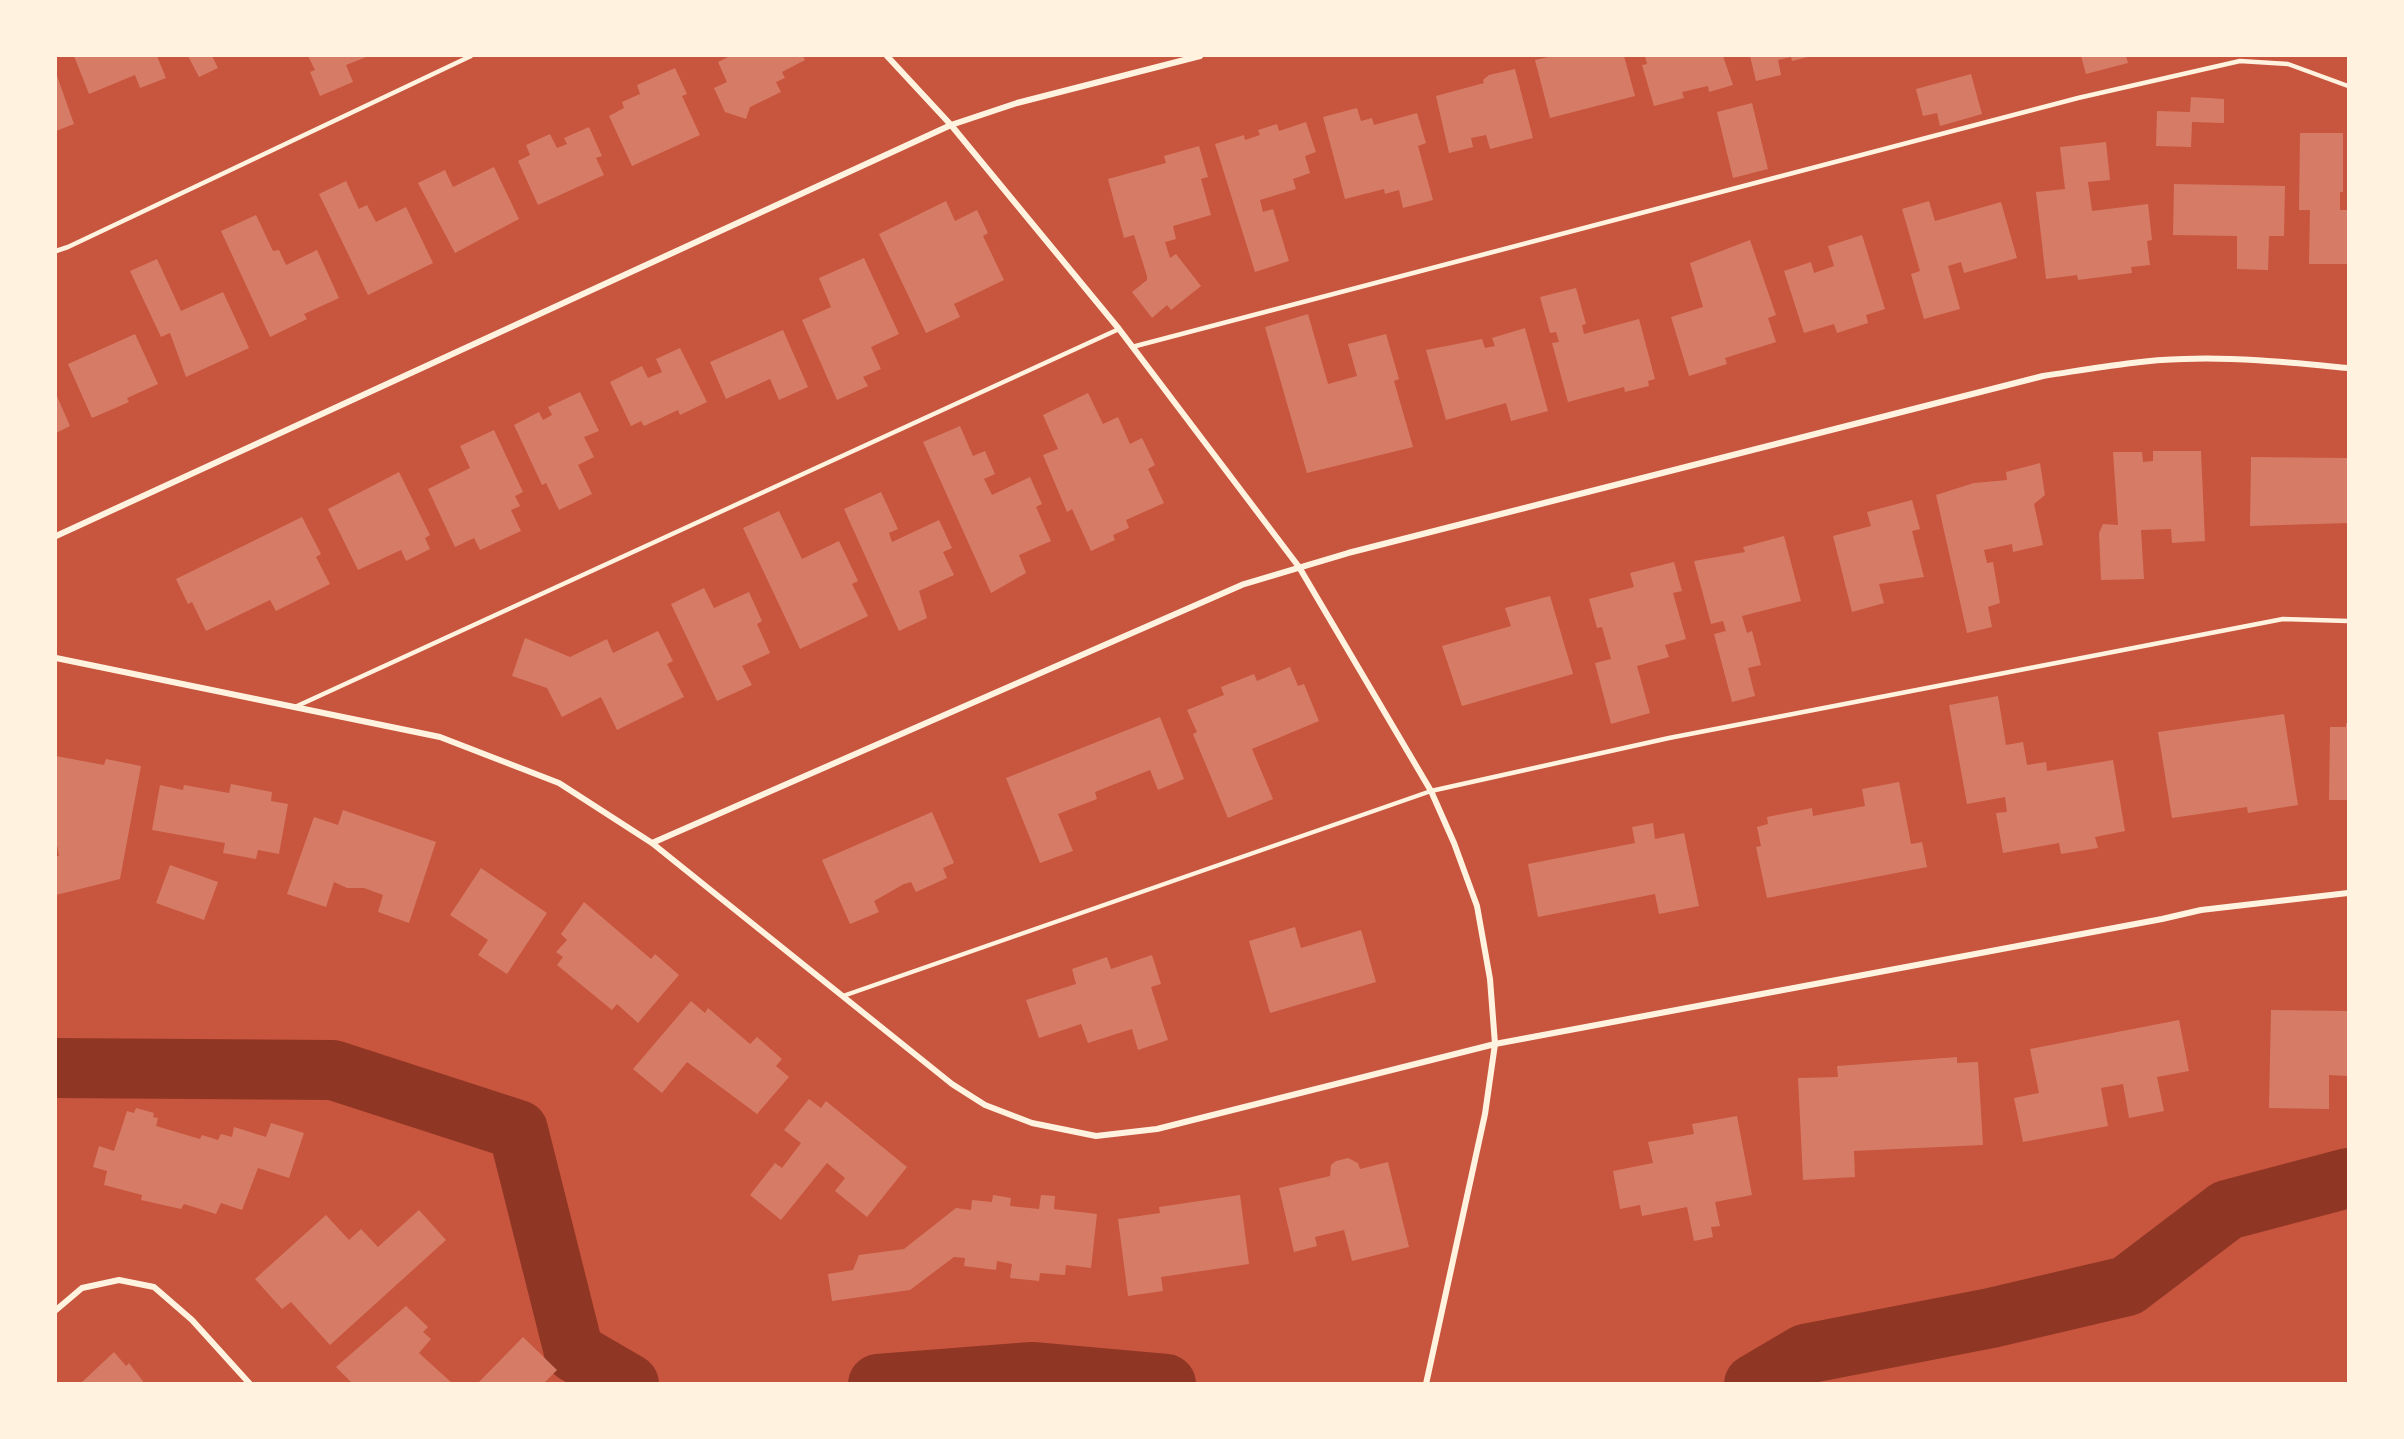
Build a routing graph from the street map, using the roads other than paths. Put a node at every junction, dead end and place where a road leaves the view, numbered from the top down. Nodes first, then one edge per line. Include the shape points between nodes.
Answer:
1 (471, 56) edge
2 (887, 56) edge
3 (1200, 56) edge
4 (2349, 86) edge
5 (951, 125) junction
6 (56, 251) edge
7 (1119, 329) junction
8 (1132, 347) junction
9 (2349, 368) edge
10 (56, 536) edge
11 (1299, 567) junction
12 (2349, 621) edge
13 (56, 658) edge
14 (292, 708) junction
15 (1431, 792) junction
16 (652, 843) junction
17 (2349, 893) edge
18 (843, 996) junction
19 (1495, 1044) junction
20 (56, 1310) edge
21 (250, 1383) edge
22 (1426, 1383) edge

1 - 6 lane
2 - 5 street
3 - 5 street via 1017,103
4 - 8 lane via 2288,64 2240,61 2078,98
5 - 7 street
5 - 10 street
7 - 8 street
7 - 14 lane
8 - 11 street
9 - 11 street via 2184,359 2116,364 2043,376
11 - 15 street
11 - 16 street via 1244,584
12 - 15 lane via 2283,619 1669,738
13 - 14 street
14 - 16 street via 440,738 559,783
15 - 18 lane
15 - 19 street via 1477,906 1490,979
16 - 18 street
17 - 19 street via 2201,910
18 - 19 street via 952,1084 985,1105 1032,1123 1096,1136 1157,1129
19 - 22 street via 1485,1114
20 - 21 street via 82,1288 119,1280 154,1287 192,1320

